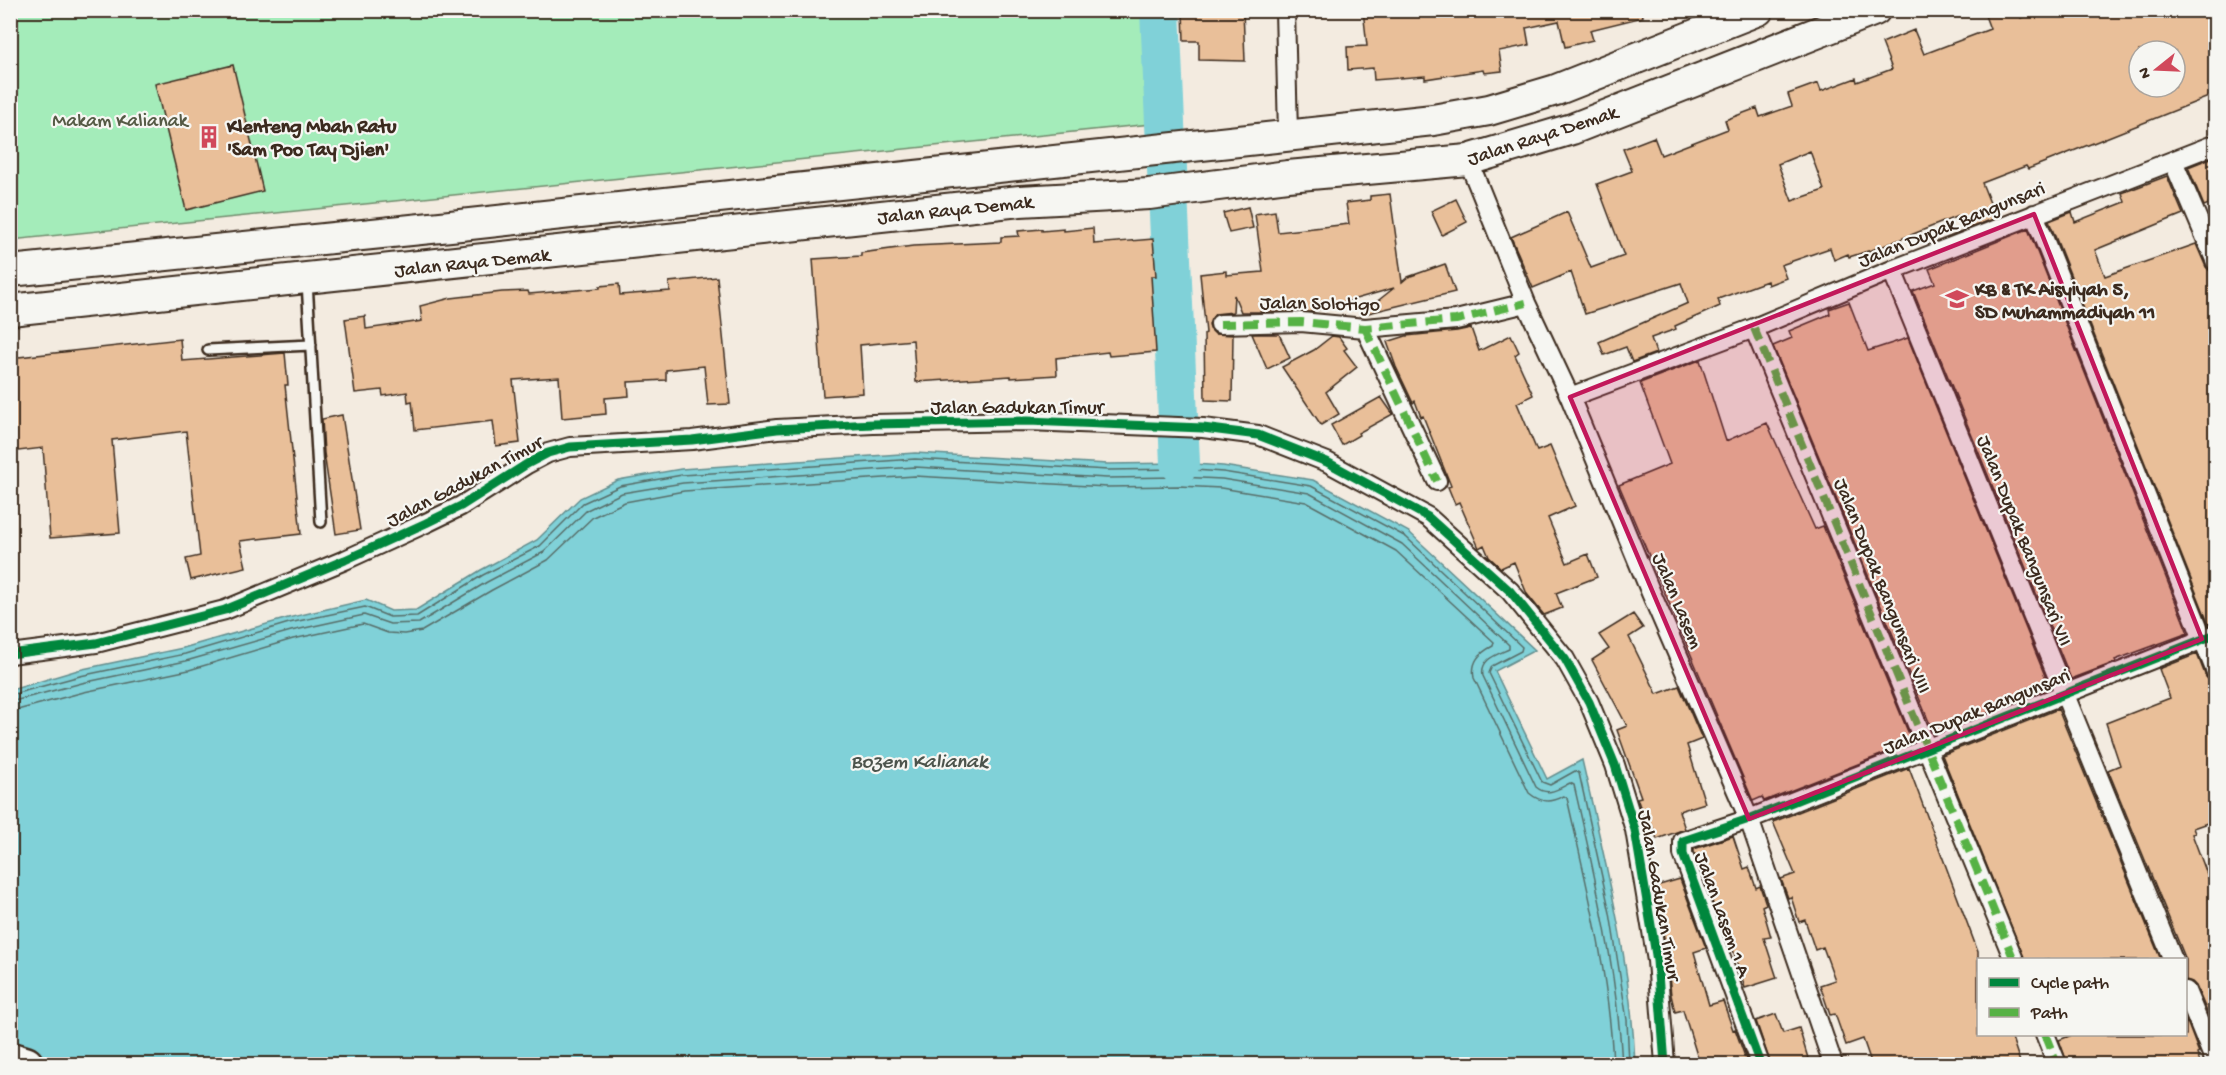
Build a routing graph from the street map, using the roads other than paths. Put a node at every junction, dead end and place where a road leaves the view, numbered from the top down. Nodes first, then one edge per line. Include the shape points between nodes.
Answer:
1 (1285, 10) edge
2 (1758, 10) edge
3 (1875, 10) edge
4 (1288, 134) junction
5 (2216, 144) edge
6 (1468, 160) junction
7 (2173, 161) junction
8 (994, 167) junction
9 (961, 171) junction
10 (997, 203) junction
11 (965, 207) junction
12 (2034, 214) junction
13 (2216, 262) edge
14 (10, 270) edge
15 (1892, 270) junction
16 (307, 278) junction
17 (1526, 303) junction
18 (10, 310) edge
19 (1220, 324) dead end
20 (1365, 328) junction
21 (1754, 328) junction
22 (311, 345) junction
23 (208, 350) dead end
24 (1570, 397) junction
25 (1437, 481) dead end
26 (321, 522) dead end
27 (2209, 637) edge
28 (10, 654) edge
29 (2216, 672) edge
30 (2064, 694) junction
31 (1928, 749) junction
32 (1749, 819) junction
33 (2013, 958) edge
34 (2172, 958) edge
35 (2187, 993) edge
36 (2045, 1036) edge
37 (10, 1059) edge
38 (2216, 1064) edge
39 (26, 1065) edge
40 (1665, 1065) edge
41 (1760, 1065) edge
42 (1833, 1065) edge
43 (2057, 1065) edge

1 - 4 street
2 - 4 highway, Jalan Raya Demak via 1556,90 1489,110 1433,120
3 - 6 highway, Jalan Raya Demak via 1572,129
4 - 8 highway, Jalan Raya Demak
5 - 7 street, Jalan Dupak Bangunsari
6 - 10 highway, Jalan Raya Demak via 1288,176 1149,194
6 - 17 street, Jalan Lasem
7 - 12 street, Jalan Dupak Bangunsari
7 - 13 street
8 - 9 highway, Jalan Raya Demak
8 - 10 highway via 987,185
9 - 11 highway via 971,188 971,198
9 - 14 highway, Jalan Raya Demak
10 - 11 highway, Jalan Raya Demak
11 - 16 highway, Jalan Raya Demak
12 - 15 street, Jalan Dupak Bangunsari
12 - 27 street
15 - 21 street, Jalan Dupak Bangunsari
15 - 30 street, Jalan Dupak Bangunsari VII
16 - 18 highway, Jalan Raya Demak
16 - 22 lane
17 - 20 street, Jalan Solotigo via 1456,320
17 - 24 street, Jalan Lasem
19 - 20 street, Jalan Solotigo via 1300,322
20 - 25 street
21 - 24 street, Jalan Dupak Bangunsari
21 - 31 street, Jalan Dupak Bangunsari VIII
22 - 23 lane
22 - 26 lane
24 - 32 street, Jalan Lasem
27 - 29 street
27 - 30 street, Jalan Dupak Bangunsari
28 - 40 street, Jalan Gadukan Timur via 96,643 225,610 426,523 548,453 570,447 692,440 777,429 1028,421 1203,428 1258,435 1327,462 1428,517 1510,591 1565,659 1611,754 1635,830 1657,961
30 - 31 street, Jalan Dupak Bangunsari
30 - 34 street, Jalan Dupak Bangunsari VII
31 - 32 street, Jalan Dupak Bangunsari
31 - 33 street, Jalan Dupak Bangunsari VIII
32 - 41 street, Jalan Lasem 1 A via 1685,839 1682,844
32 - 42 street, Jalan Lasem
35 - 38 street
36 - 43 street
37 - 39 highway

